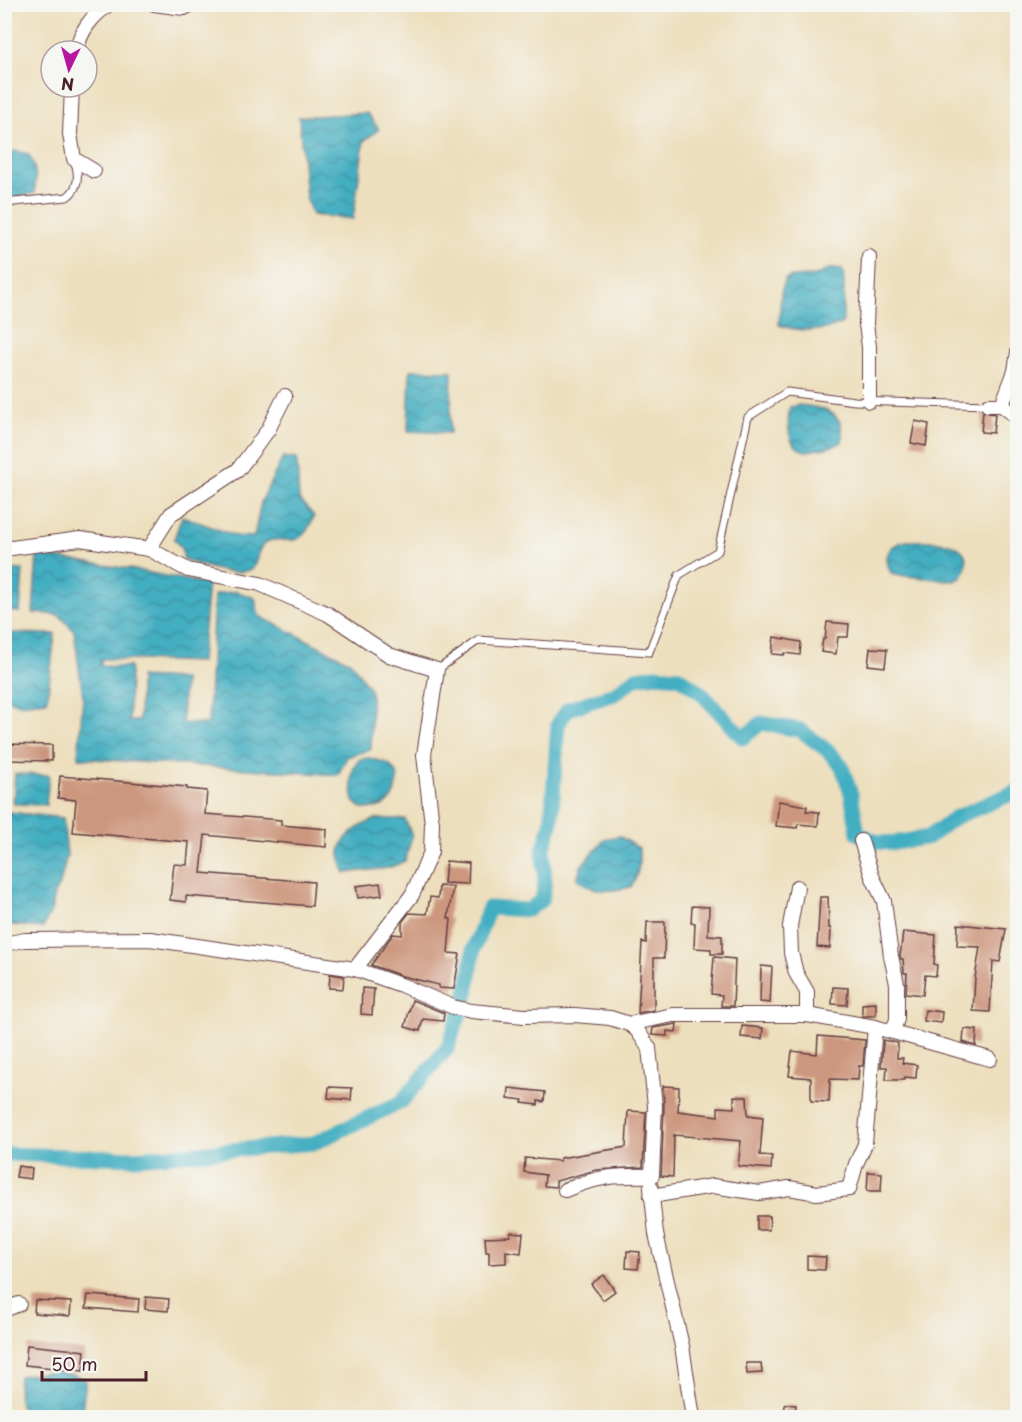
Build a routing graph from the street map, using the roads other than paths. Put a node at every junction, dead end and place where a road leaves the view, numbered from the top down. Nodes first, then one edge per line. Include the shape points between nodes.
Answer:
1 (109, 4) edge
2 (154, 4) edge
3 (192, 4) edge
4 (80, 39) edge
5 (71, 99) edge
6 (74, 159) junction
7 (94, 171) dead end
8 (4, 206) edge
9 (869, 257) dead end
10 (1017, 352) edge
11 (285, 396) dead end
12 (869, 401) junction
13 (995, 405) junction
14 (1017, 418) edge
15 (4, 549) edge
16 (148, 549) junction
17 (437, 670) junction
18 (861, 841) dead end
19 (797, 887) dead end
20 (4, 944) edge
21 (355, 969) junction
22 (807, 1015) junction
23 (629, 1024) junction
24 (875, 1027) junction
25 (893, 1032) junction
26 (990, 1059) dead end
27 (652, 1176) junction
28 (565, 1190) dead end
29 (651, 1196) junction
30 (19, 1304) dead end
31 (4, 1310) edge
32 (693, 1418) edge

1 - 4 street via 88,22
2 - 3 street via 184,8
5 - 6 street
6 - 7 street
6 - 8 lane via 79,174 73,192 67,197
9 - 12 street
10 - 13 street via 1015,371
11 - 16 street via 268,430 238,470 171,514
12 - 13 lane
12 - 17 lane via 787,392 748,417 718,551 679,574 649,652 479,640
13 - 14 street
15 - 16 street via 80,539
16 - 17 street via 188,570 260,584 328,614 388,655
17 - 21 street via 424,755 432,824 431,852 412,895
18 - 25 street via 884,901 897,984
19 - 22 street via 790,926 791,953 807,992
20 - 21 street via 25,940 150,939
21 - 23 street via 471,1011 575,1015
22 - 23 street via 673,1015
22 - 24 street
23 - 27 street via 650,1048 655,1106
24 - 25 street
24 - 29 street via 865,1144 849,1189 817,1193 789,1188 759,1193 713,1186
25 - 26 street
27 - 28 street via 614,1175
27 - 29 street
29 - 32 street
30 - 31 street

